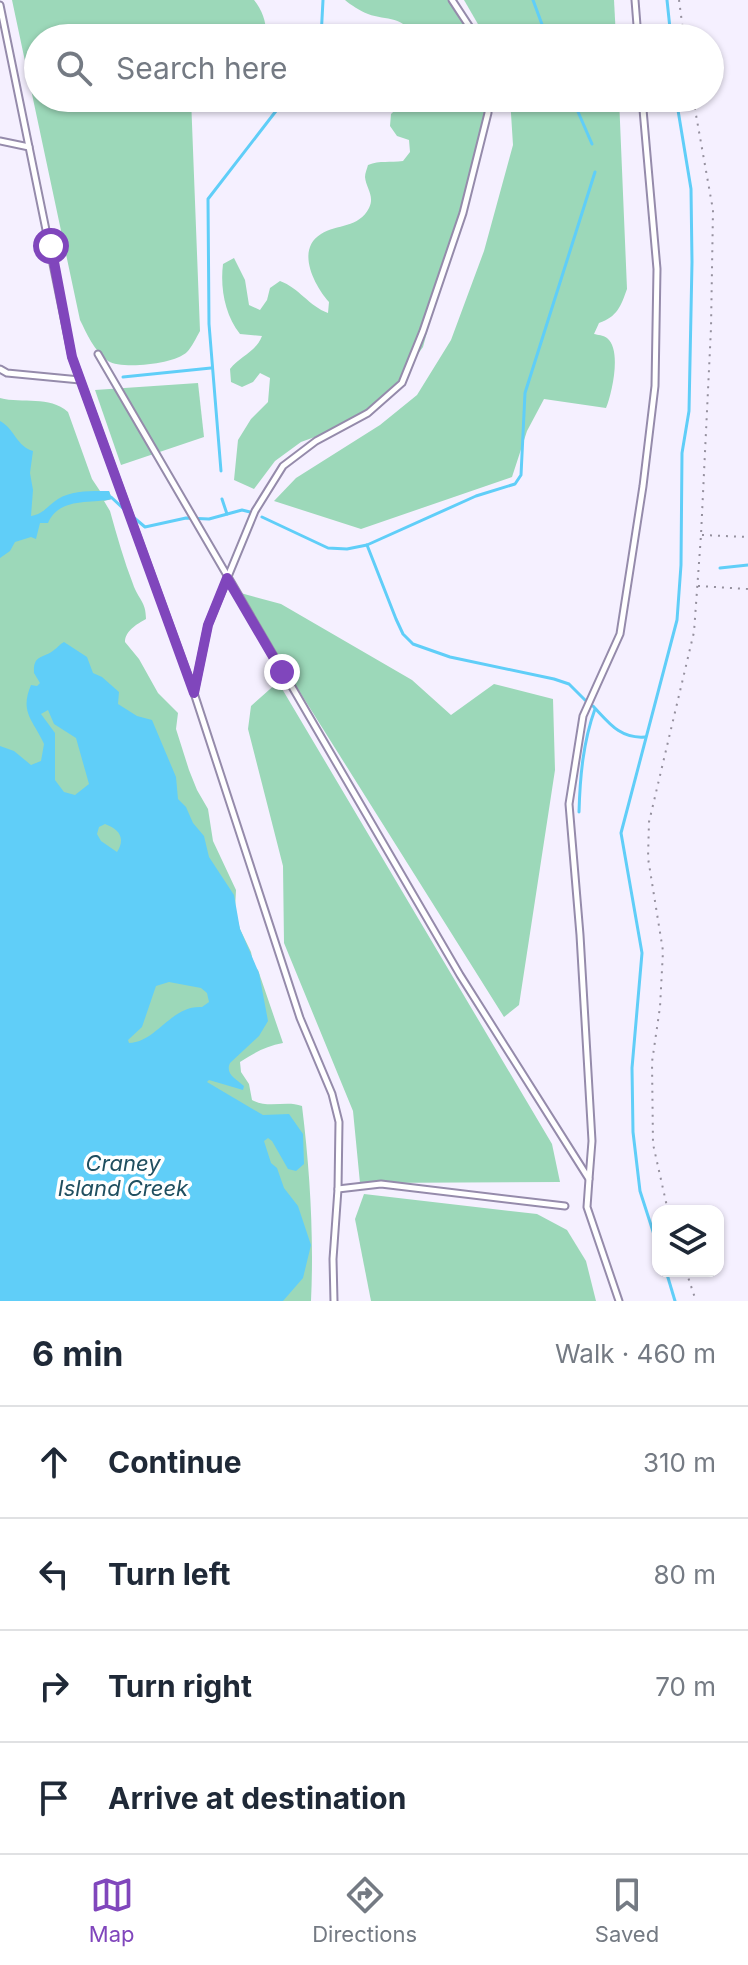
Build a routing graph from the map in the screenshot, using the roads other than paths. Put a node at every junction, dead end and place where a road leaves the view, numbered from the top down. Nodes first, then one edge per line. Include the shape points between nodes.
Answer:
1 (452, 0) edge
2 (635, 0) edge
3 (0, 5) edge
4 (468, 24) edge
5 (637, 24) edge
6 (488, 112) edge
7 (643, 112) edge
8 (0, 141) edge
9 (29, 147) junction
10 (98, 354) dead end
11 (0, 369) edge
12 (80, 380) junction
13 (227, 578) junction
14 (194, 693) junction
15 (589, 1179) junction
16 (338, 1189) junction
17 (565, 1206) dead end
18 (334, 1301) edge
19 (619, 1301) edge

1 - 4 lane
2 - 5 lane
3 - 9 lane
6 - 13 lane via 463,213 402,383 368,413 283,466 255,511
7 - 15 lane via 657,269 655,386 620,634 583,716 569,804 592,1141
8 - 9 lane
9 - 12 lane
10 - 13 lane
11 - 12 lane
12 - 14 lane
13 - 14 lane via 208,625
13 - 15 lane via 460,975
14 - 16 lane via 300,1018 332,1094 339,1122
15 - 19 lane via 587,1207
16 - 17 lane via 381,1184
16 - 18 lane

